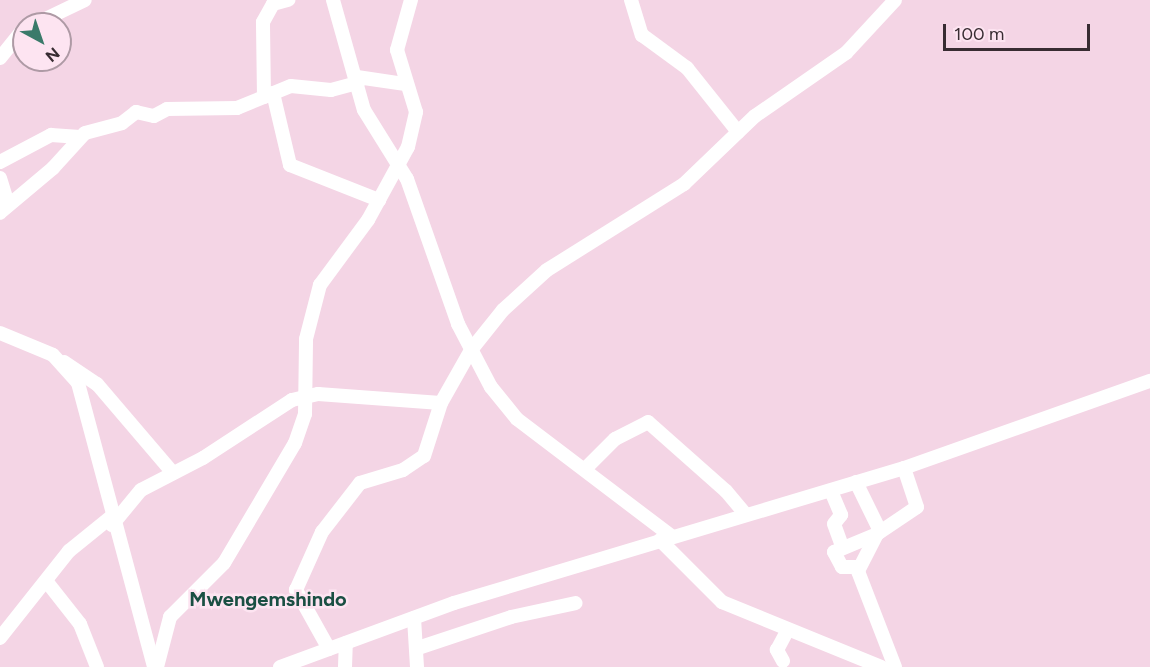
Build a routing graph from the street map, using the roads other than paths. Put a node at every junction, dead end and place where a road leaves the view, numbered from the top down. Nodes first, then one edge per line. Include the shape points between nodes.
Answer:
1 (85, 0) edge
2 (288, 0) edge
3 (333, 0) edge
4 (411, 0) edge
5 (631, 0) edge
6 (895, 0) edge
7 (60, 12) edge
8 (12, 43) edge
9 (0, 58) edge
10 (358, 80) junction
11 (405, 84) junction
12 (268, 95) junction
13 (738, 132) junction
14 (80, 137) junction
15 (0, 155) edge
16 (0, 161) edge
17 (398, 166) junction
18 (0, 178) edge
19 (379, 200) junction
20 (1, 212) edge
21 (0, 333) edge
22 (471, 350) junction
23 (62, 362) junction
24 (1150, 381) edge
25 (305, 396) junction
26 (441, 403) junction
27 (586, 468) junction
28 (903, 468) junction
29 (173, 473) junction
30 (856, 482) junction
31 (831, 491) junction
32 (745, 514) junction
33 (112, 520) junction
34 (879, 532) junction
35 (665, 538) junction
36 (842, 546) junction
37 (859, 567) junction
38 (47, 582) junction
39 (576, 603) dead end
40 (414, 618) junction
41 (5, 621) edge
42 (788, 631) junction
43 (0, 638) edge
44 (346, 643) junction
45 (418, 648) junction
46 (329, 649) junction
47 (783, 661) dead end
48 (97, 667) edge
49 (155, 667) edge
50 (280, 667) edge
51 (345, 667) edge
52 (417, 667) edge
53 (881, 667) edge
54 (895, 667) edge

1 - 7 street
2 - 12 street via 273,4 262,22
3 - 10 street
4 - 11 street via 397,50
5 - 13 street via 642,35 687,68
6 - 13 street via 846,53
8 - 9 street
10 - 11 street
10 - 12 street via 331,90 296,86
10 - 17 street via 370,124
11 - 17 street via 416,125
12 - 14 street via 237,108 167,109 154,116 136,112
12 - 19 street via 290,165
13 - 22 street via 671,193 547,270
14 - 16 street via 51,135
14 - 20 street via 47,174
15 - 16 street
17 - 19 street
17 - 22 street
18 - 20 street via 6,198
19 - 25 street via 320,285 306,339
21 - 23 street
22 - 26 street
22 - 27 street via 495,394 517,419
23 - 29 street via 75,365 98,384
23 - 33 street via 81,392
24 - 28 street
25 - 26 street
25 - 29 street via 271,411
25 - 49 street via 295,443 224,563 171,617
26 - 46 street via 424,456 354,488 322,532 298,581 298,598
27 - 32 street via 615,439 648,422 726,491
27 - 35 street
28 - 30 street
28 - 34 street via 917,507
29 - 33 street via 130,498
30 - 31 street
30 - 34 street
31 - 32 street
31 - 36 street via 841,515 834,524
32 - 35 street
33 - 38 street via 69,551
33 - 49 street
34 - 36 street
34 - 37 street
35 - 40 street
35 - 42 street via 722,602
36 - 37 street via 834,552 841,565
37 - 54 street
38 - 41 street
38 - 48 street via 80,624
39 - 45 street
40 - 44 street
40 - 45 street
41 - 43 street
42 - 47 street via 777,650
42 - 53 street
44 - 46 street
44 - 51 street
45 - 52 street
46 - 50 street

